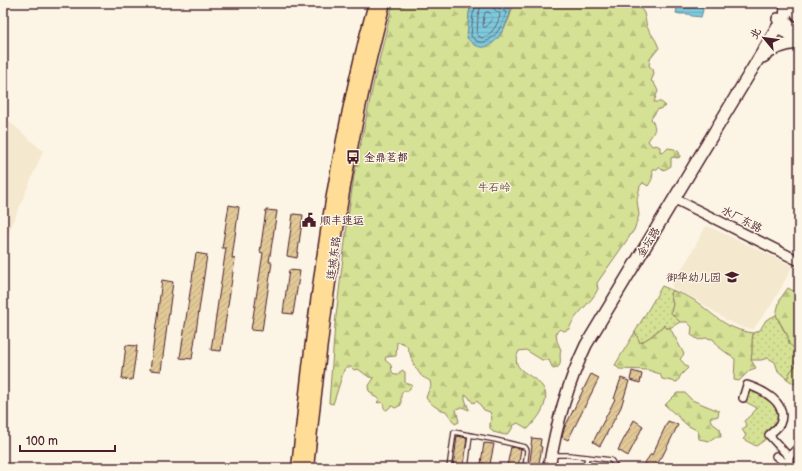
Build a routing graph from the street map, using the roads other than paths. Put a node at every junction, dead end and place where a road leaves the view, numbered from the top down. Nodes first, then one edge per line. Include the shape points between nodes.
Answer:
1 (375, 3) edge
2 (384, 3) edge
3 (780, 3) edge
4 (788, 3) edge
5 (799, 16) edge
6 (780, 23) junction
7 (799, 30) edge
8 (799, 39) edge
9 (799, 43) edge
10 (757, 64) junction
11 (675, 199) junction
12 (799, 261) edge
13 (743, 398) dead end
14 (470, 436) junction
15 (799, 446) edge
16 (551, 455) junction
17 (776, 456) dead end
18 (587, 457) junction
19 (789, 457) junction
20 (790, 467) edge
21 (298, 468) edge
22 (307, 468) edge
23 (449, 468) edge
24 (466, 468) edge
25 (525, 468) edge
26 (549, 468) edge
27 (585, 468) edge
28 (616, 468) edge

1 - 21 main road, 连城东路 via 355,83 336,183 315,322
2 - 22 main road, 连城东路 via 365,78 344,185 323,324
3 - 6 main road, 金坛路
4 - 5 main road
4 - 6 main road, 金坛路
6 - 7 main road
6 - 8 main road
6 - 10 main road, 金坛路
9 - 10 main road via 778,47
10 - 11 main road, 金坛路
11 - 12 street, 水厂东路
11 - 16 main road, 金坛路 via 596,326 581,355 561,409
13 - 19 street via 747,386 768,394 779,405 782,417 779,425 769,435
14 - 23 lane via 454,432
14 - 24 lane
14 - 25 lane via 525,447
15 - 19 street
16 - 18 lane
16 - 26 main road, 金坛路
17 - 20 street
18 - 27 lane
18 - 28 lane via 611,460
19 - 20 street

